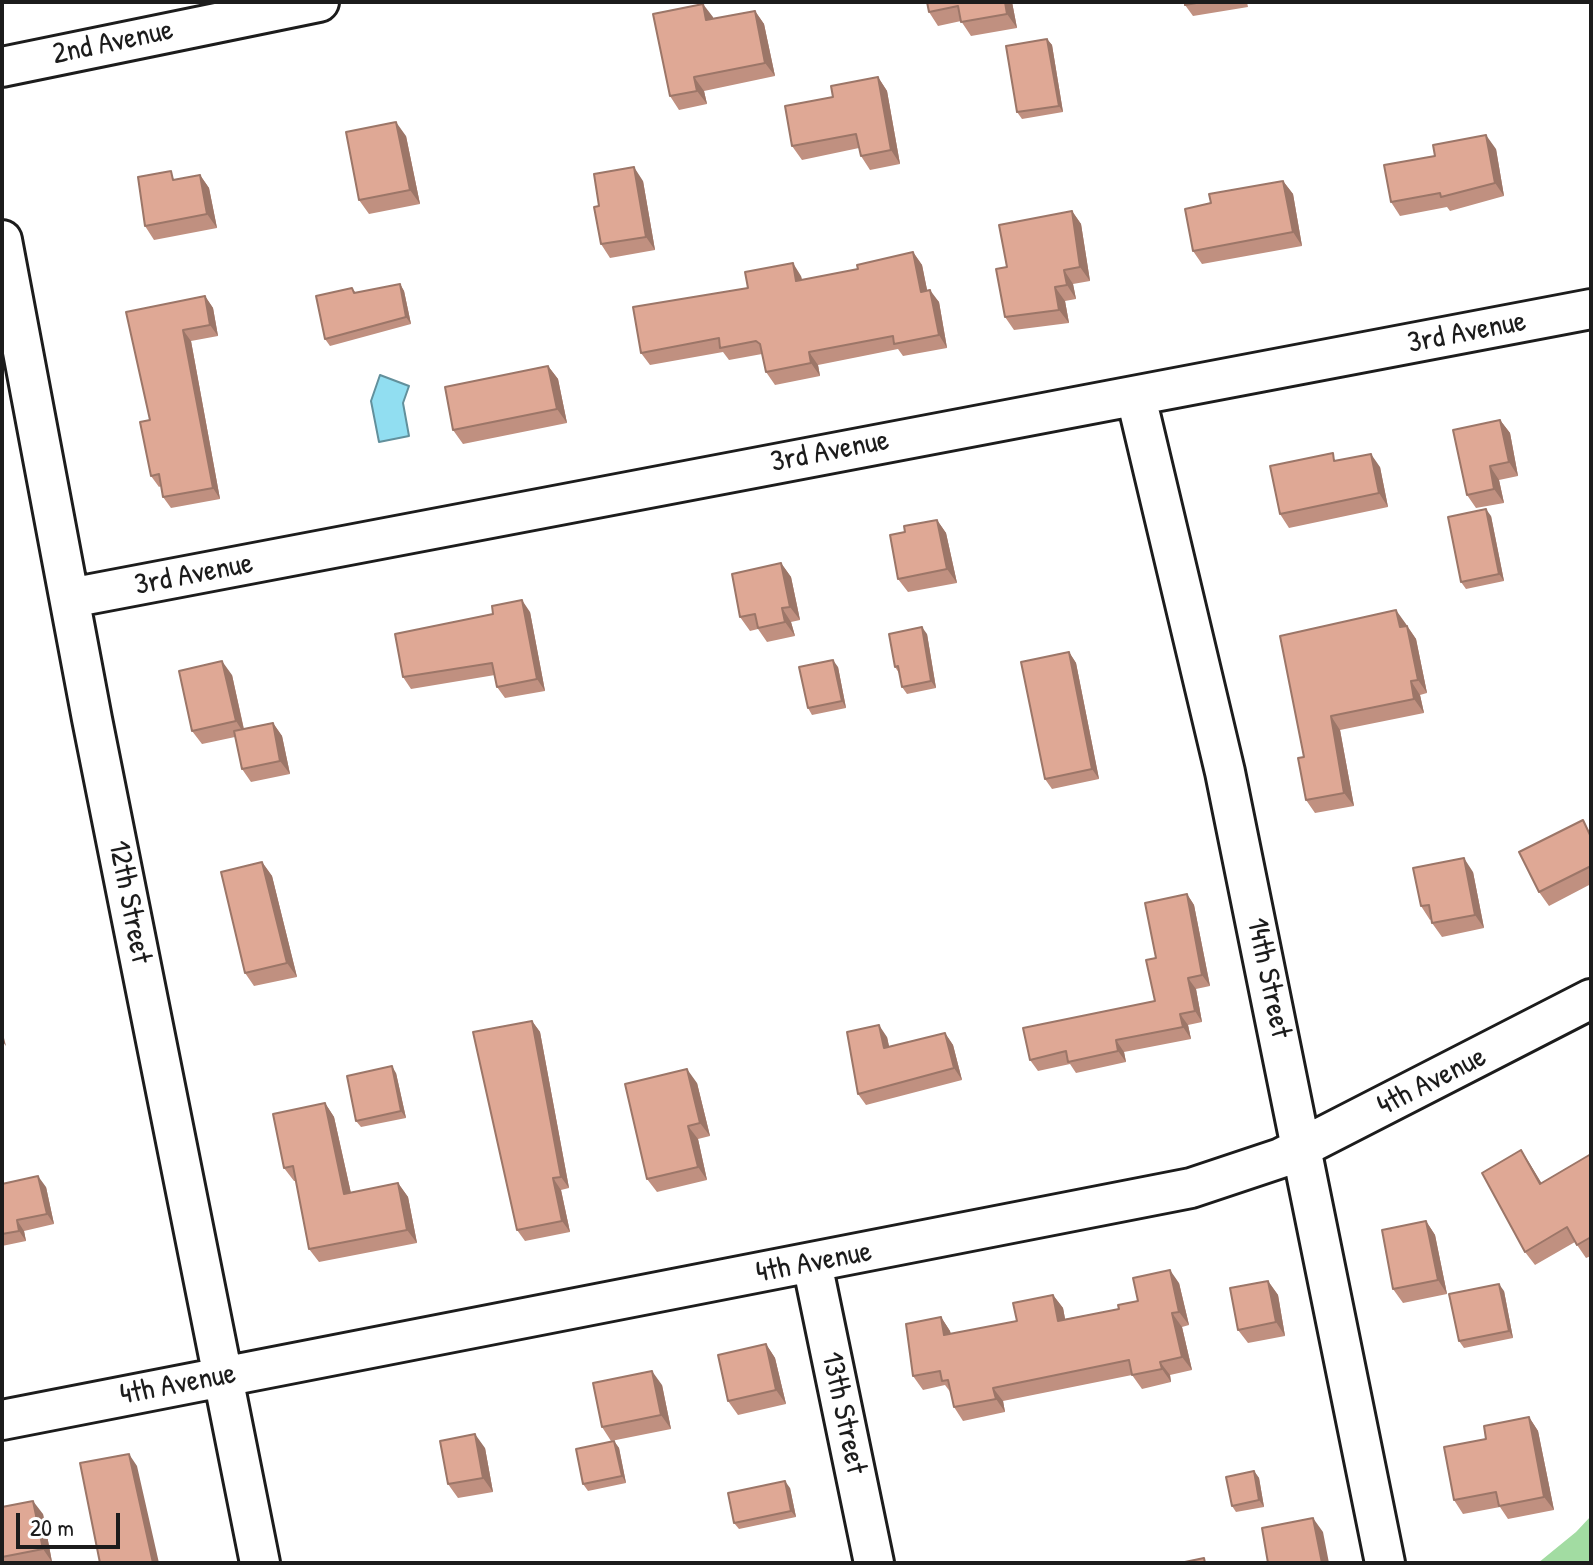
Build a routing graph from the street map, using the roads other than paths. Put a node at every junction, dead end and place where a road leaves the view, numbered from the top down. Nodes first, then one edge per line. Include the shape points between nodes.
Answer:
1 (319, 2) edge
2 (2, 67) edge
3 (2, 240) edge
4 (1591, 309) edge
5 (1136, 397) junction
6 (70, 598) junction
7 (1591, 999) edge
8 (1303, 1148) junction
9 (812, 1263) junction
10 (225, 1376) junction
11 (2, 1420) edge
12 (260, 1563) edge
13 (874, 1563) edge
14 (1385, 1563) edge

1 - 2 street, 2nd Avenue
3 - 6 street, 12th Street
4 - 5 street, 3rd Avenue
5 - 6 street, 3rd Avenue
5 - 8 street, 14th Street via 1222,759
6 - 10 street, 12th Street
7 - 8 street, 4th Avenue
8 - 9 street, 4th Avenue via 1191,1188
8 - 14 street, 14th Street
9 - 10 street, 4th Avenue
9 - 13 street, 13th Street
10 - 11 street, 4th Avenue
10 - 12 street, 12th Street

